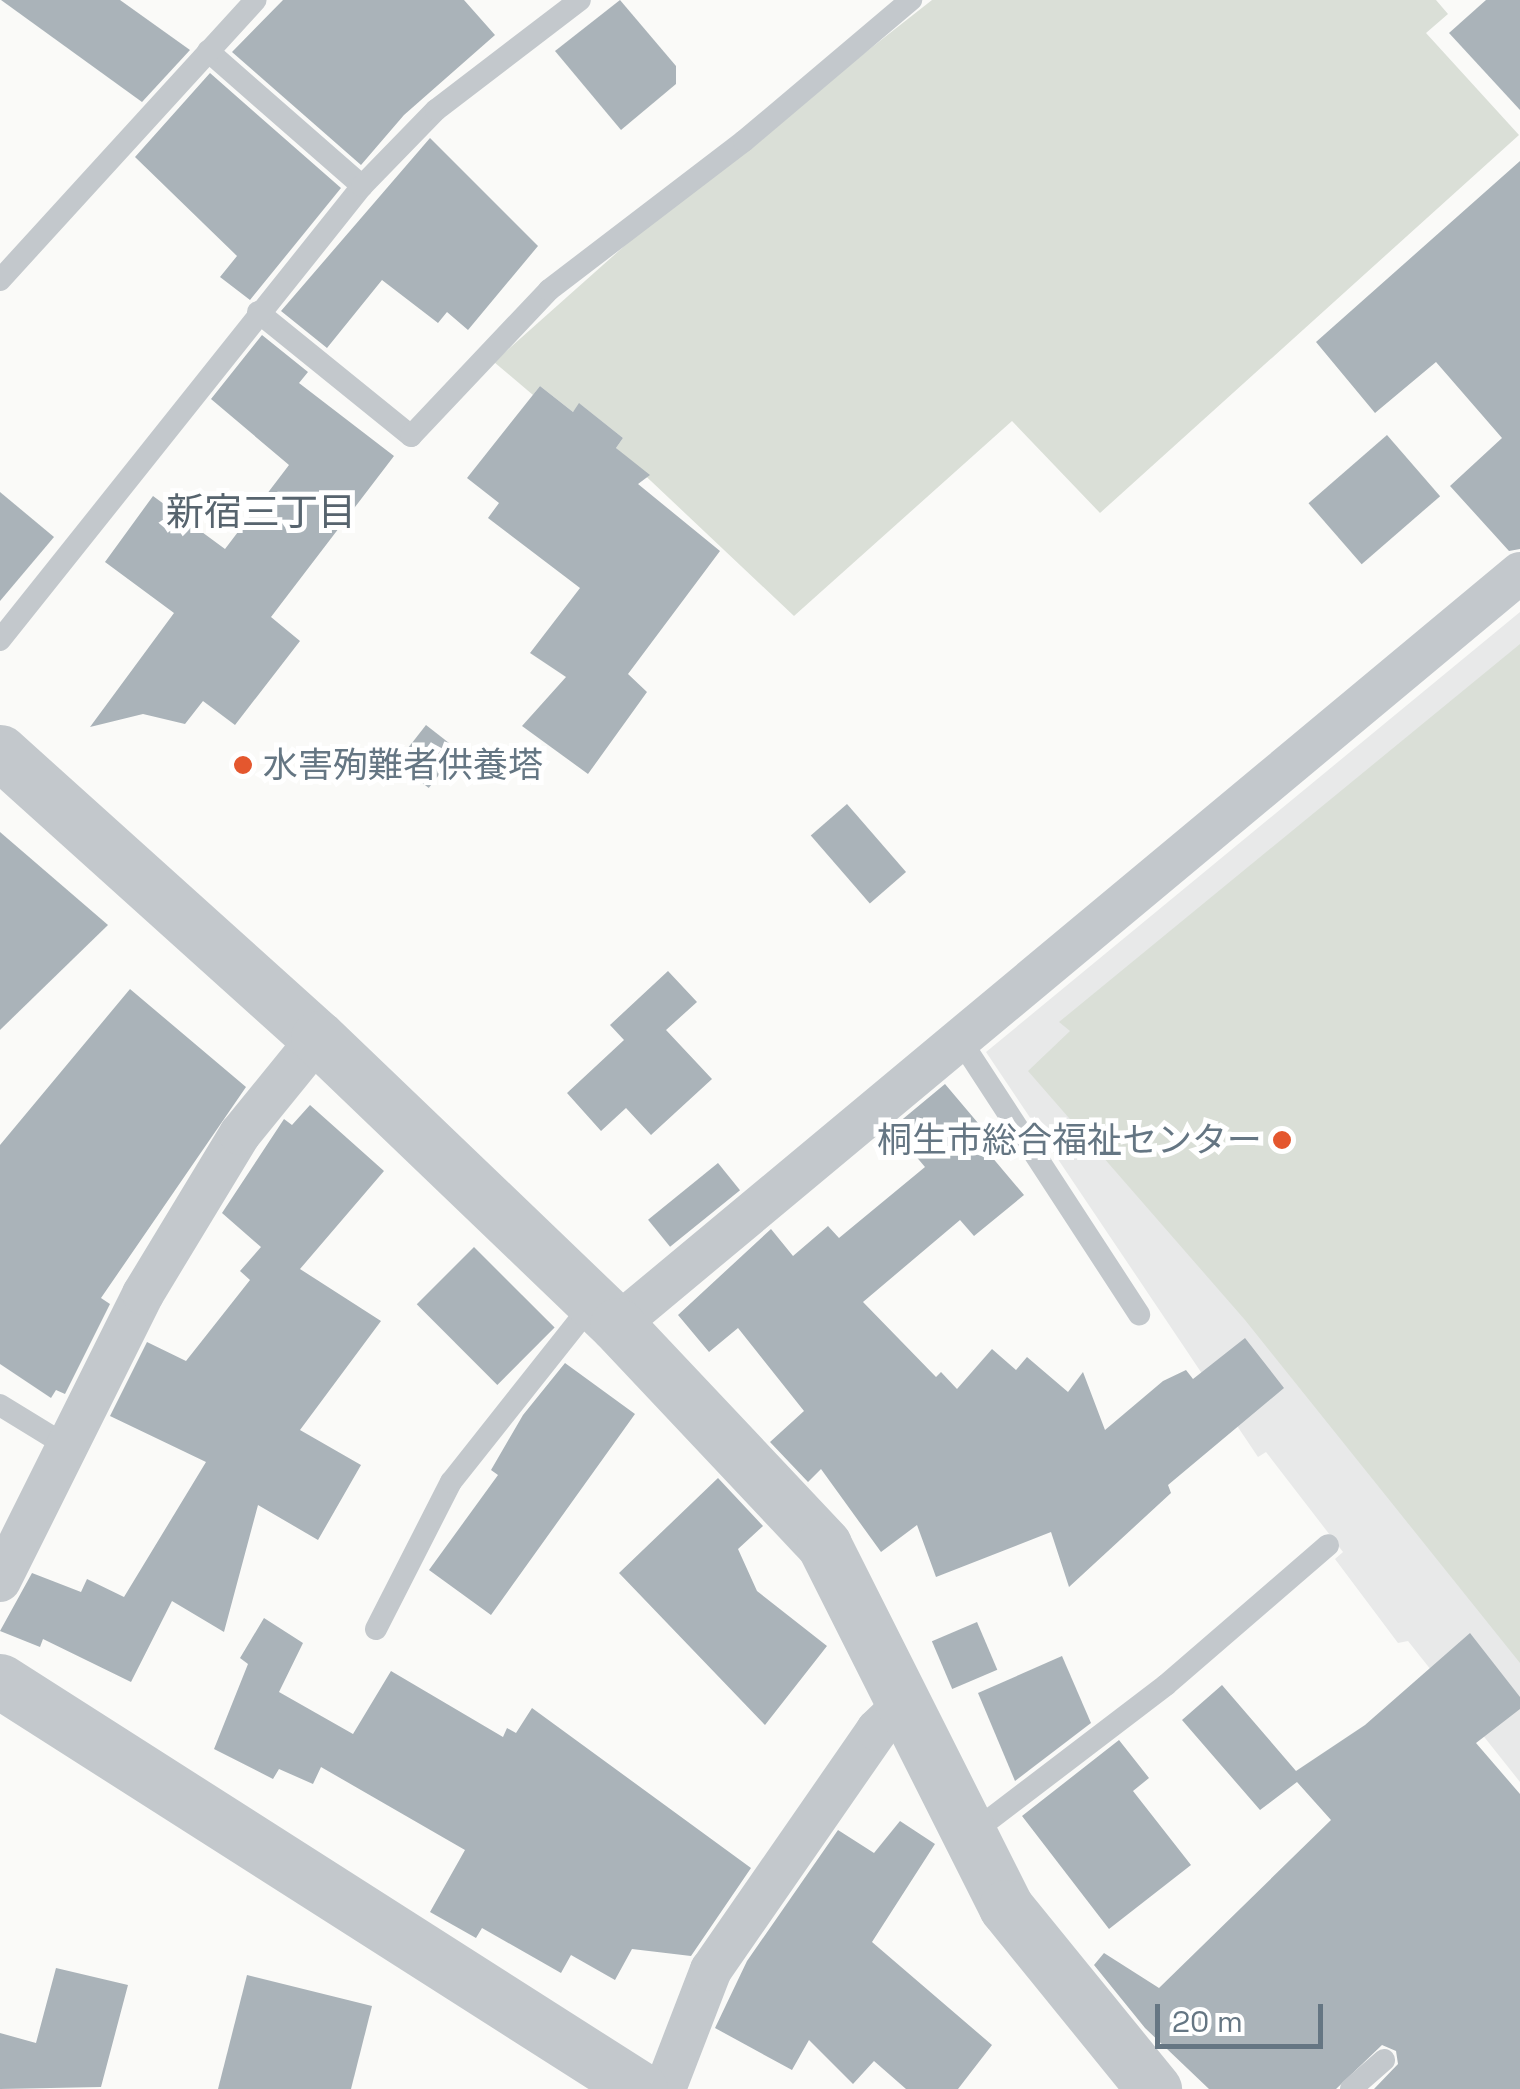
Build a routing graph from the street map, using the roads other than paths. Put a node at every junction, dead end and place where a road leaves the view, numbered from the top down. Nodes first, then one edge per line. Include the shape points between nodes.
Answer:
1 (256, 0) edge
2 (580, 0) edge
3 (911, 0) edge
4 (208, 52) junction
5 (362, 186) junction
6 (0, 280) edge
7 (258, 312) junction
8 (1520, 572) edge
9 (0, 640) edge
10 (0, 752) edge
11 (318, 1038) junction
12 (959, 1038) junction
13 (605, 1314) junction
14 (1138, 1314) dead end
15 (0, 1405) edge
16 (70, 1448) junction
17 (1328, 1546) dead end
18 (0, 1581) edge
19 (376, 1628) dead end
20 (0, 1682) edge
21 (904, 1705) junction
22 (966, 1838) junction
23 (1384, 2060) dead end
24 (640, 2089) edge
25 (665, 2089) edge
26 (1154, 2089) edge
27 (1350, 2089) edge

1 - 4 lane
2 - 5 lane via 436,110
3 - 7 lane via 744,141 549,290 412,436
4 - 5 lane
4 - 6 lane
5 - 7 lane
7 - 9 lane
8 - 12 street
10 - 11 street
11 - 13 street
11 - 16 street via 275,1085 184,1225
12 - 13 street
12 - 14 lane
13 - 19 lane via 451,1482
13 - 21 street via 824,1544
15 - 16 lane
16 - 18 street
17 - 22 lane via 1166,1685
20 - 24 street
21 - 22 street
21 - 25 street via 876,1730 711,1970
22 - 26 street via 1052,1971
23 - 27 lane

